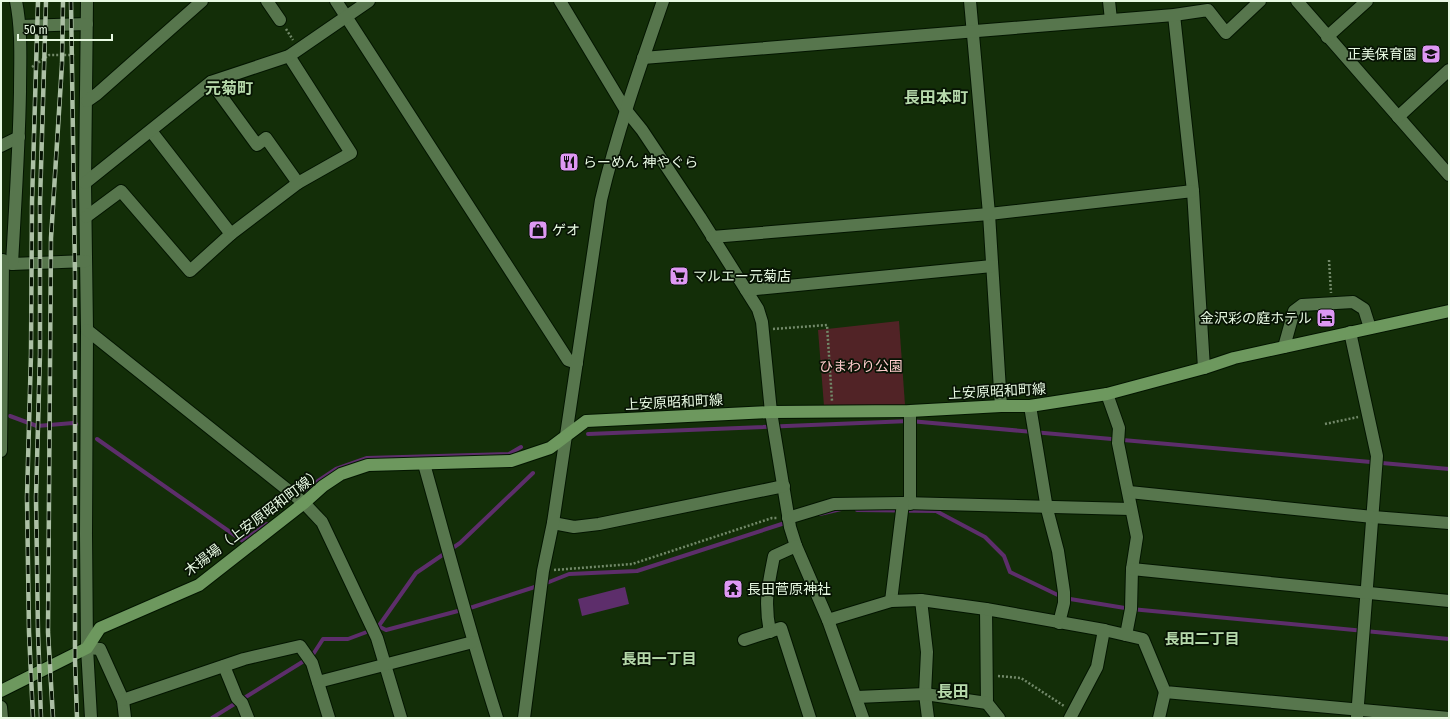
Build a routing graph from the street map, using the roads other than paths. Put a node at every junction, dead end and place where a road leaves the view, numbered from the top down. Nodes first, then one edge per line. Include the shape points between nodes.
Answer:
1 (16, 1) edge
2 (87, 1) edge
3 (202, 1) edge
4 (267, 1) edge
5 (336, 1) edge
6 (369, 1) edge
7 (560, 1) edge
8 (664, 1) edge
9 (970, 1) edge
10 (1109, 1) edge
11 (1260, 1) edge
12 (1297, 1) edge
13 (1367, 1) edge
14 (1174, 15) junction
15 (346, 17) junction
16 (280, 20) road end
17 (1110, 20) junction
18 (87, 24) junction
19 (20, 26) junction
20 (973, 32) junction
21 (1327, 37) junction
22 (289, 56) junction
23 (643, 58) junction
24 (1449, 70) edge
25 (211, 82) junction
26 (87, 100) junction
27 (625, 109) junction
28 (1398, 117) junction
29 (151, 130) junction
30 (19, 137) junction
31 (1, 146) edge
32 (1449, 175) edge
33 (85, 183) junction
34 (298, 183) junction
35 (1193, 191) junction
36 (989, 214) junction
37 (86, 217) junction
38 (231, 234) junction
39 (712, 237) junction
40 (5, 261) edge
41 (86, 261) junction
42 (992, 266) junction
43 (746, 290) junction
44 (1449, 311) edge
45 (1370, 328) junction
46 (87, 330) junction
47 (1350, 332) junction
48 (1284, 346) junction
49 (577, 363) junction
50 (1204, 368) junction
51 (1107, 394) junction
52 (1001, 406) junction
53 (1030, 406) junction
54 (910, 411) junction
55 (771, 412) junction
56 (1, 421) edge
57 (566, 436) junction
58 (1, 451) edge
59 (424, 464) junction
60 (784, 486) junction
61 (1129, 492) junction
62 (304, 503) junction
63 (905, 507) junction
64 (1047, 509) junction
65 (1130, 510) junction
66 (1373, 517) junction
67 (789, 522) junction
68 (553, 523) junction
69 (1449, 523) edge
70 (796, 546) junction
71 (1132, 569) junction
72 (1367, 593) junction
73 (921, 600) junction
74 (891, 601) junction
75 (1449, 601) edge
76 (986, 609) junction
77 (828, 620) junction
78 (1059, 623) junction
79 (1104, 630) junction
80 (770, 632) junction
81 (1126, 635) junction
82 (744, 640) dead end
83 (473, 642) junction
84 (87, 648) junction
85 (385, 665) junction
86 (224, 666) junction
87 (318, 682) junction
88 (1, 691) edge
89 (1165, 692) junction
90 (925, 694) junction
91 (857, 697) junction
92 (123, 700) junction
93 (987, 702) junction
94 (1, 706) edge
95 (1358, 714) edge
96 (1072, 715) edge
97 (2, 718) edge
98 (91, 718) edge
99 (126, 718) edge
100 (248, 718) edge
101 (328, 718) edge
102 (401, 718) edge
103 (497, 718) edge
104 (524, 718) edge
105 (810, 718) edge
106 (863, 718) edge
107 (928, 718) edge
108 (999, 718) edge
109 (1159, 718) edge
110 (1449, 718) edge

1 - 19 street
2 - 18 street
3 - 26 street
4 - 16 street
5 - 15 street
6 - 15 street
7 - 27 street
8 - 23 street
9 - 20 street
10 - 17 street
11 - 14 street via 1226,33 1208,10
12 - 21 street
13 - 21 street
14 - 17 street
14 - 35 street
15 - 22 street
15 - 49 street via 568,360
17 - 20 street
18 - 19 street
18 - 26 street
19 - 30 street
20 - 23 street
20 - 36 street
21 - 28 street
22 - 25 street
22 - 34 street via 351,153
23 - 27 street
24 - 28 street
25 - 29 street
25 - 34 street via 258,144 266,138
26 - 33 street
27 - 39 street via 642,130
27 - 49 street via 601,200
28 - 32 street
29 - 33 street
29 - 38 street
30 - 31 street
30 - 40 street
33 - 37 street
34 - 38 street
35 - 36 street
35 - 50 street
36 - 39 street
36 - 42 street
37 - 38 street via 121,190 190,271
37 - 41 street
39 - 43 street
40 - 41 street
40 - 56 street
41 - 46 street
42 - 43 street
42 - 52 street
43 - 55 street via 758,309
44 - 45 main road, 上安原昭和町線
45 - 47 main road, 上安原昭和町線
45 - 48 street via 1364,309 1353,302 1302,305 1294,311
46 - 62 street
46 - 84 street
47 - 48 main road, 上安原昭和町線
47 - 66 street via 1377,456
48 - 50 main road, 上安原昭和町線
49 - 57 street
50 - 51 main road, 上安原昭和町線
51 - 53 main road, 上安原昭和町線
51 - 61 street via 1119,428 1118,444
52 - 53 main road, 上安原昭和町線
52 - 54 main road, 上安原昭和町線
53 - 64 street
54 - 55 main road, 上安原昭和町線
54 - 63 street
55 - 57 main road, 上安原昭和町線 via 586,421
55 - 60 street
56 - 58 street
57 - 59 main road, 木揚場（上安原昭和町線） via 550,448 511,461
57 - 68 street
59 - 62 main road, 木揚場（上安原昭和町線） via 368,465 341,474
59 - 83 street via 468,615
60 - 67 street
60 - 68 street via 599,524 574,526
61 - 65 street
61 - 66 street
62 - 84 main road, 木揚場（上安原昭和町線） via 199,585 100,628
62 - 85 street via 322,522 377,638
63 - 64 street
63 - 67 street via 834,504
63 - 74 street
64 - 65 street
64 - 78 street via 1058,551 1064,598
65 - 71 street via 1136,537
66 - 69 street
66 - 72 street
67 - 70 street
68 - 104 street via 543,571
70 - 77 street
70 - 80 street via 774,556 767,590 766,610
71 - 72 street
71 - 81 street via 1131,609
72 - 75 street
72 - 95 street
73 - 74 street
73 - 76 street
73 - 90 street via 927,652
74 - 77 street
76 - 78 street
76 - 93 street
77 - 91 street
78 - 79 street
79 - 81 street
79 - 96 street via 1097,667
80 - 82 street
80 - 105 street via 781,628
81 - 89 street via 1143,639
83 - 85 street
83 - 103 street
84 - 88 main road
84 - 92 street via 100,649
84 - 98 street
85 - 87 street
85 - 102 street
86 - 87 street via 300,646 309,658
86 - 92 street
86 - 100 street
87 - 101 street
89 - 95 street
89 - 109 street
90 - 91 street
90 - 93 street
90 - 107 street
91 - 106 street
92 - 99 street
93 - 108 street
94 - 97 street
95 - 110 street

